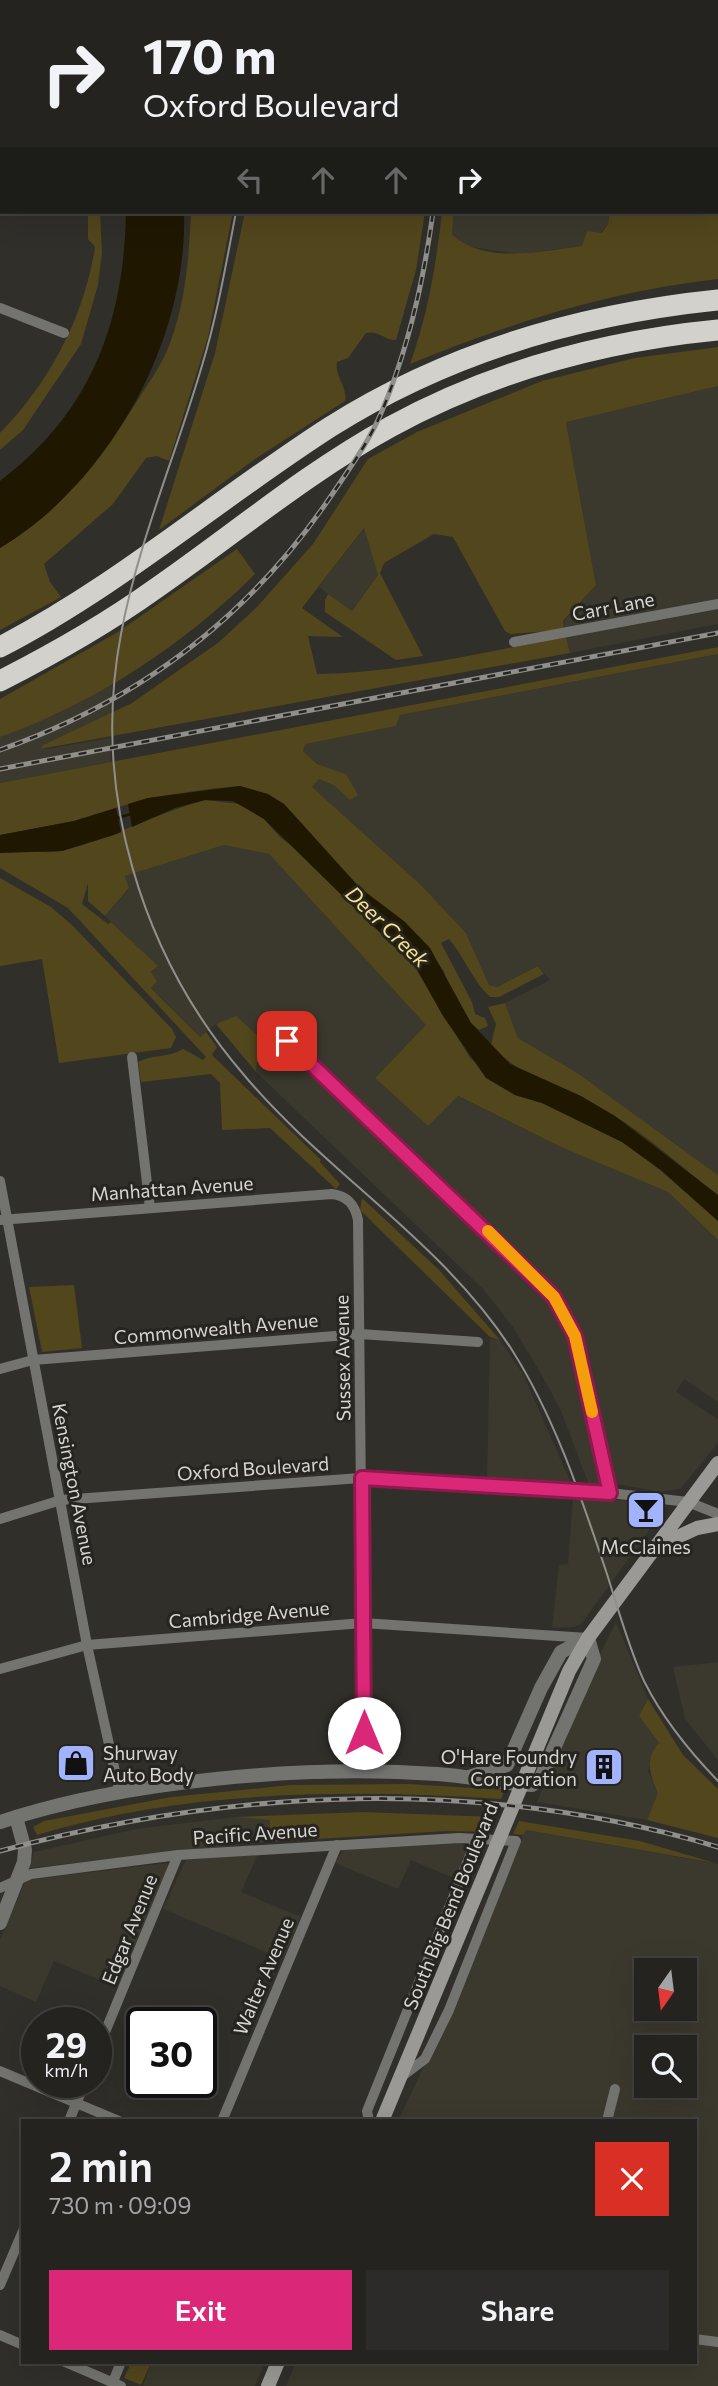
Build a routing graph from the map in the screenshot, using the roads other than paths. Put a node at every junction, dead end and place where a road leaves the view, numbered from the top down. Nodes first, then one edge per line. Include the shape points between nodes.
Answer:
1 (718, 300) edge
2 (0, 308) edge
3 (718, 330) edge
4 (64, 333) dead end
5 (718, 604) edge
6 (514, 642) dead end
7 (0, 647) edge
8 (0, 681) edge
9 (271, 1025) dead end
10 (132, 1057) dead end
11 (0, 1181) edge
12 (347, 1198) joint
13 (150, 1208) junction
14 (3, 1219) edge
15 (360, 1334) junction
16 (478, 1342) dead end
17 (33, 1360) junction
18 (0, 1369) edge
19 (718, 1463) edge
20 (362, 1478) junction
21 (610, 1493) junction
22 (61, 1500) junction
23 (688, 1502) junction
24 (718, 1514) edge
25 (0, 1519) edge
26 (718, 1524) edge
27 (654, 1548) junction
28 (363, 1623) junction
29 (588, 1638) junction
30 (87, 1644) junction
31 (0, 1669) edge
32 (507, 1765) junction
33 (364, 1772) junction
34 (469, 1777) junction
35 (505, 1784) junction
36 (120, 1794) junction
37 (16, 1817) junction
38 (0, 1822) edge
39 (481, 1838) junction
40 (337, 1845) junction
41 (178, 1855) junction
42 (18, 1880) junction
43 (0, 1888) edge
44 (0, 1923) edge
45 (112, 2015) edge
46 (0, 2071) edge
47 (401, 2077) junction
48 (615, 2088) dead end
49 (78, 2098) edge
50 (76, 2103) junction
51 (70, 2119) edge
52 (114, 2119) edge
53 (223, 2119) edge
54 (369, 2119) edge
55 (383, 2119) edge
56 (607, 2119) edge
57 (21, 2236) edge
58 (0, 2285) edge
59 (0, 2335) edge
60 (697, 2339) edge
61 (718, 2342) edge
62 (21, 2344) edge
63 (70, 2364) edge
64 (121, 2364) edge
65 (277, 2364) edge
66 (117, 2384) edge
67 (268, 2386) edge

1 - 7 highway via 615,314 561,327 438,370 332,426 77,604
2 - 4 street
3 - 8 highway via 640,340 575,355 499,379 419,412 304,481 152,591
5 - 6 street, Carr Lane
9 - 21 street via 554,1297 575,1336
10 - 13 street
11 - 14 street, Kensington Avenue
12 - 13 street, Manhattan Avenue via 332,1194
12 - 15 street, Sussex Avenue via 358,1220
13 - 14 street, Manhattan Avenue
14 - 17 street, Kensington Avenue
15 - 16 street, Commonwealth Avenue
15 - 17 street, Commonwealth Avenue
15 - 20 street, Sussex Avenue
17 - 18 street, Commonwealth Avenue
17 - 22 street, Kensington Avenue
19 - 23 main road, South Big Bend Boulevard
20 - 21 street, Oxford Boulevard
20 - 22 street, Oxford Boulevard
20 - 28 street, Sussex Avenue
21 - 23 street, Oxford Boulevard
22 - 25 street, Oxford Boulevard
22 - 30 street, Kensington Avenue
23 - 24 street, Oxford Boulevard
23 - 27 main road, South Big Bend Boulevard
26 - 27 main road via 697,1528
27 - 29 main road, South Big Bend Boulevard
28 - 29 street, Cambridge Avenue
28 - 30 street, Cambridge Avenue
28 - 33 street, Sussex Avenue
29 - 32 street via 561,1652
29 - 35 street via 594,1659 541,1777 532,1785
29 - 47 main road, South Big Bend Boulevard via 553,1703
30 - 31 street, Cambridge Avenue
30 - 36 street, Kensington Avenue
32 - 34 street
32 - 35 street
33 - 34 street
33 - 36 street via 242,1776
34 - 35 street
36 - 37 street
37 - 38 street
37 - 42 street via 25,1850
39 - 40 street, Pacific Avenue
39 - 47 street, Pacific Avenue via 513,1841 437,2035 425,2059
39 - 54 street via 367,2111
40 - 41 street, Pacific Avenue
40 - 53 street, Walter Avenue
41 - 42 street, Pacific Avenue via 31,1874
41 - 45 street, Edgar Avenue
42 - 43 street, Pacific Avenue
42 - 44 street
46 - 50 street
47 - 55 main road, South Big Bend Boulevard
48 - 56 street
49 - 50 street
50 - 51 street
50 - 52 street
57 - 58 street
59 - 62 street
60 - 61 street
63 - 66 street
64 - 66 street
65 - 67 main road

